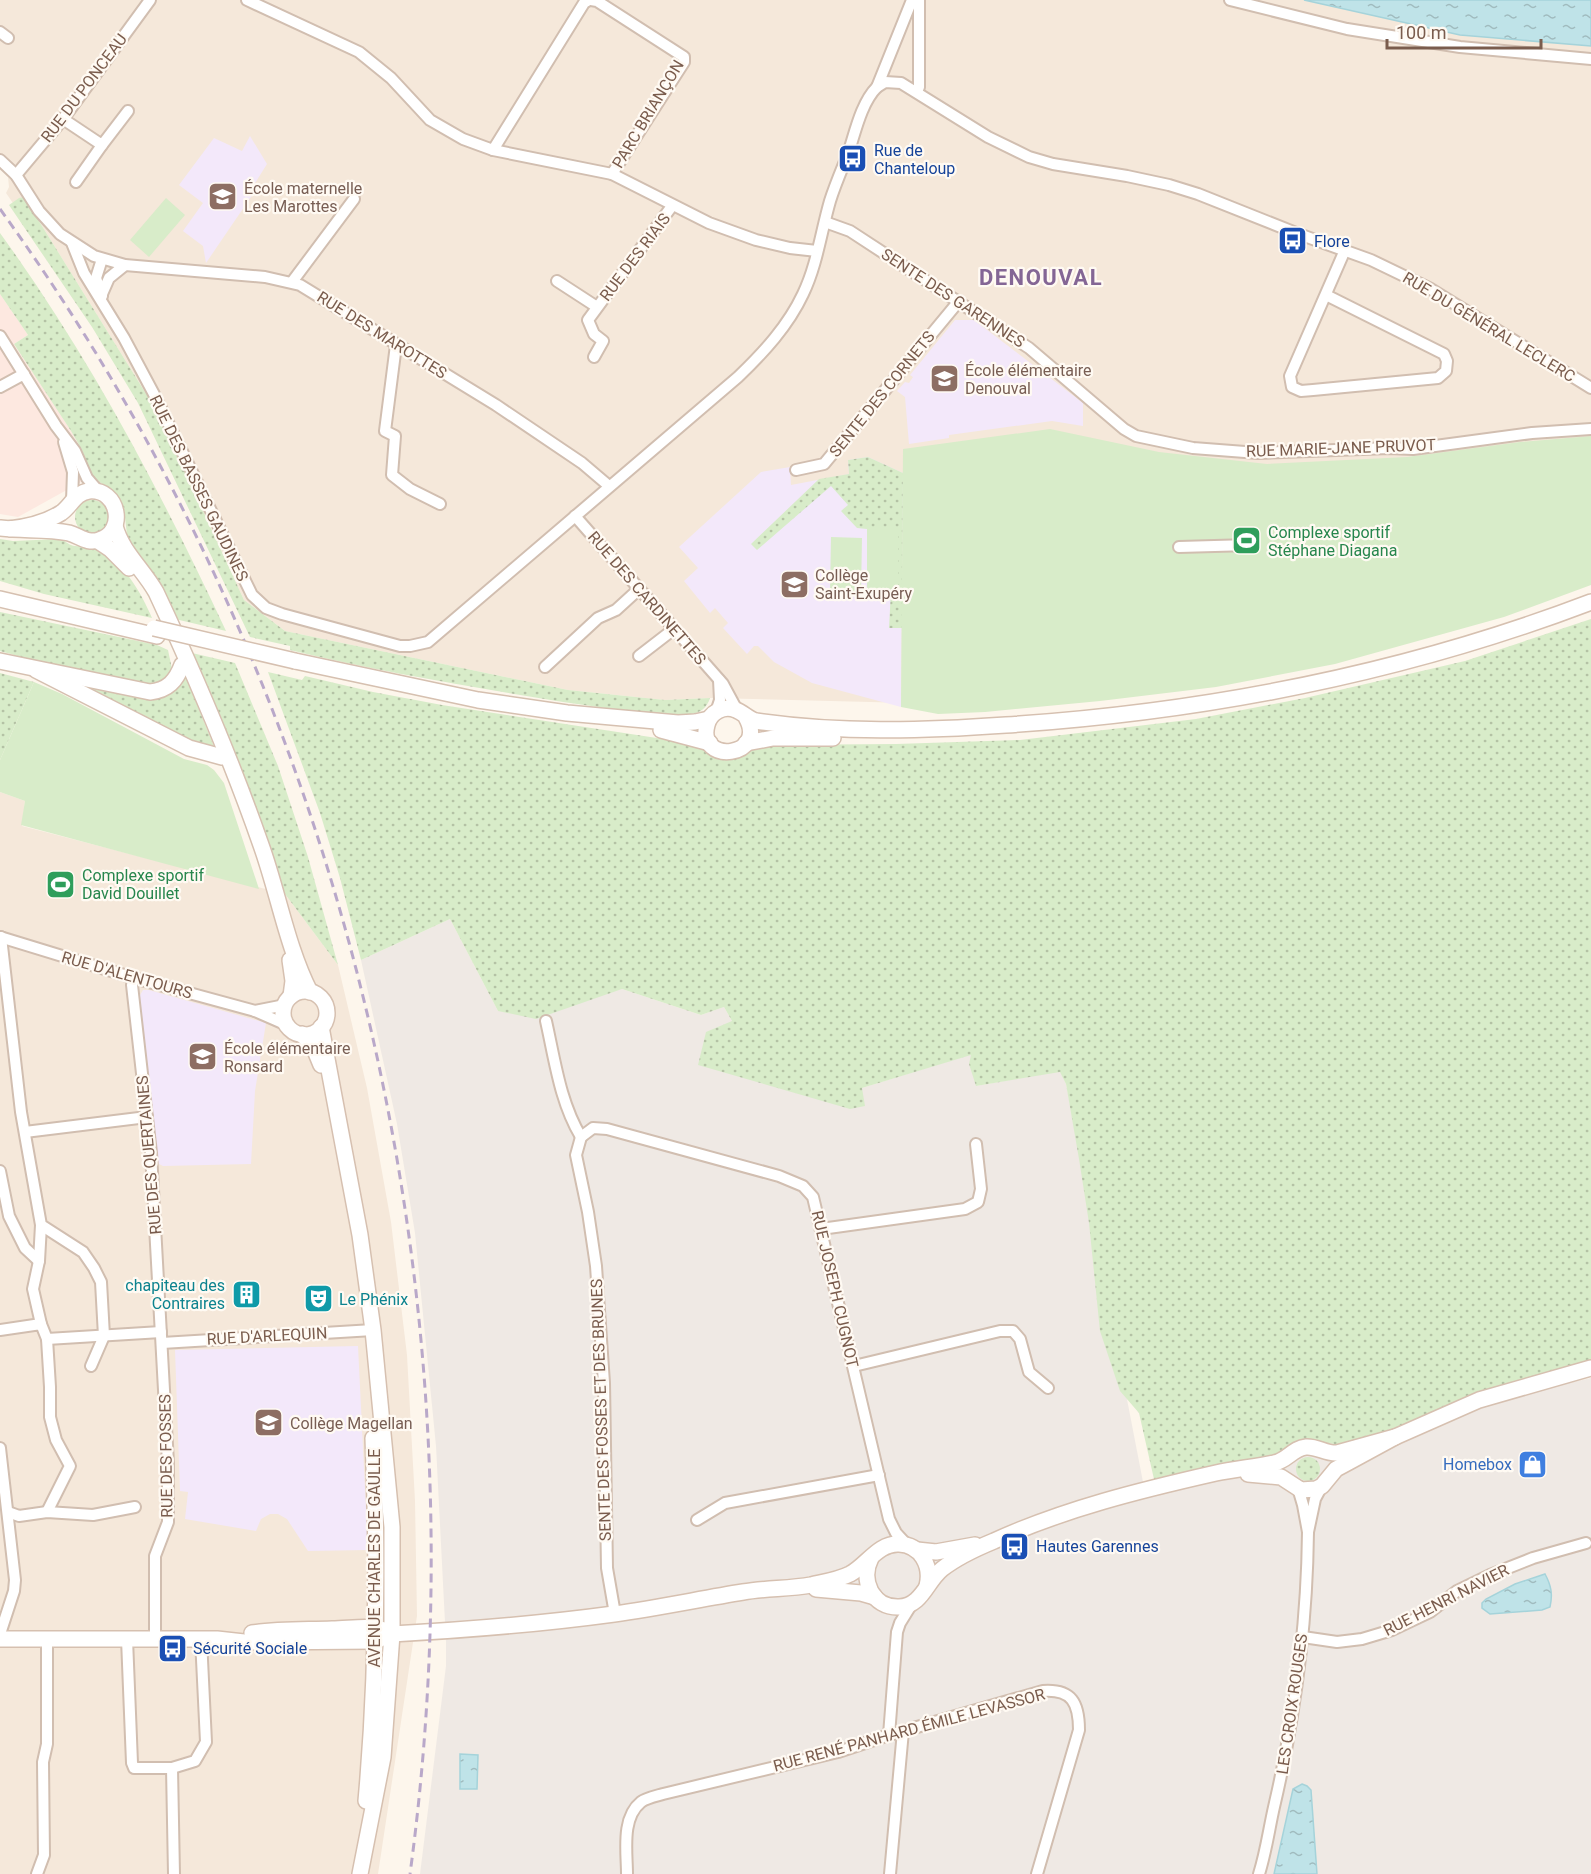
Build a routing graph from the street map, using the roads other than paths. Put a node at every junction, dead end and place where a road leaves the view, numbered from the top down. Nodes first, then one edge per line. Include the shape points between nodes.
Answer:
1 (150, 0) edge
2 (247, 0) edge
3 (590, 0) edge
4 (912, 0) edge
5 (919, 0) edge
6 (1230, 0) edge
7 (1591, 59) edge
8 (884, 66) junction
9 (889, 82) junction
10 (877, 87) junction
11 (917, 92) junction
12 (128, 111) dead end
13 (63, 119) junction
14 (102, 145) junction
15 (493, 150) junction
16 (0, 160) edge
17 (612, 174) junction
18 (16, 175) junction
19 (76, 182) dead end
20 (354, 199) dead end
21 (672, 206) junction
22 (825, 222) junction
23 (72, 243) junction
24 (1345, 250) junction
25 (818, 251) junction
26 (98, 257) junction
27 (125, 265) junction
28 (84, 273) junction
29 (557, 281) dead end
30 (292, 282) junction
31 (1326, 295) junction
32 (103, 300) junction
33 (958, 301) junction
34 (597, 307) junction
35 (0, 336) edge
36 (396, 345) junction
37 (594, 357) dead end
38 (24, 374) junction
39 (0, 387) edge
40 (1591, 388) edge
41 (56, 426) junction
42 (1591, 429) edge
43 (1129, 433) joint
44 (796, 470) dead end
45 (609, 486) junction
46 (99, 492) junction
47 (71, 503) junction
48 (440, 504) dead end
49 (575, 516) junction
50 (115, 526) junction
51 (4, 529) edge
52 (76, 535) junction
53 (98, 541) junction
54 (1250, 545) dead end
55 (1179, 547) dead end
56 (639, 589) junction
57 (2, 595) edge
58 (1591, 602) edge
59 (1591, 612) edge
60 (674, 629) junction
61 (156, 632) junction
62 (639, 656) dead end
63 (0, 661) edge
64 (182, 665) junction
65 (296, 666) junction
66 (545, 667) dead end
67 (36, 670) junction
68 (719, 680) junction
69 (741, 714) junction
70 (713, 715) junction
71 (710, 743) junction
72 (746, 743) junction
73 (222, 757) junction
74 (1, 937) edge
75 (134, 978) junction
76 (3, 988) edge
77 (310, 992) junction
78 (288, 1000) junction
79 (255, 1011) junction
80 (546, 1022) dead end
81 (287, 1025) junction
82 (321, 1027) junction
83 (303, 1034) junction
84 (147, 1117) junction
85 (25, 1132) junction
86 (581, 1137) junction
87 (976, 1144) dead end
88 (0, 1171) edge
89 (41, 1225) junction
90 (821, 1229) junction
91 (39, 1261) junction
92 (41, 1324) junction
93 (0, 1330) edge
94 (369, 1331) junction
95 (104, 1336) junction
96 (162, 1337) junction
97 (47, 1339) junction
98 (91, 1366) dead end
99 (854, 1366) junction
100 (1591, 1368) edge
101 (1048, 1388) dead end
102 (1395, 1437) junction
103 (0, 1448) edge
104 (1321, 1451) junction
105 (1291, 1455) junction
106 (1215, 1473) junction
107 (879, 1475) junction
108 (1325, 1481) junction
109 (1294, 1485) junction
110 (135, 1507) dead end
111 (8, 1512) junction
112 (47, 1512) junction
113 (889, 1519) junction
114 (697, 1520) dead end
115 (376, 1526) junction
116 (1308, 1532) junction
117 (992, 1542) junction
118 (1586, 1543) dead end
119 (913, 1548) junction
120 (875, 1554) junction
121 (927, 1586) junction
122 (798, 1587) junction
123 (376, 1593) junction
124 (880, 1600) junction
125 (913, 1602) junction
126 (615, 1614) junction
127 (358, 1628) junction
128 (897, 1632) junction
129 (0, 1634) edge
130 (385, 1634) junction
131 (1303, 1637) junction
132 (0, 1639) edge
133 (47, 1639) junction
134 (127, 1639) junction
135 (155, 1639) junction
136 (209, 1639) junction
137 (344, 1641) junction
138 (374, 1664) junction
139 (903, 1731) junction
140 (385, 1735) junction
141 (889, 1735) junction
142 (172, 1768) junction
143 (37, 1874) edge
144 (174, 1874) edge
145 (360, 1874) edge
146 (627, 1874) edge
147 (890, 1874) edge
148 (1037, 1874) edge
149 (1259, 1874) edge

1 - 13 street, RUE DU PONCEAU
2 - 15 street via 359,52 391,78 430,120
3 - 15 street, PARC BRIANÇON via 584,3
3 - 17 street, PARC BRIANÇON via 684,57
4 - 8 street
5 - 11 street
6 - 7 street via 1347,28 1460,46
8 - 9 street
8 - 10 street
9 - 10 street
9 - 11 street, RUE DU GÉNÉRAL LECLERC via 901,83
10 - 22 street via 858,126
11 - 24 street, RUE DU GÉNÉRAL LECLERC via 1029,157 1169,185
12 - 14 street
13 - 14 street
13 - 18 street, RUE DU PONCEAU
14 - 19 street
15 - 17 street
16 - 18 street, RUE DES BASSES GAUDINES
17 - 21 street
18 - 23 street, RUE DES BASSES GAUDINES via 44,217
20 - 30 street
21 - 25 street via 756,240
21 - 34 street, RUE DES RIAIS
22 - 25 street
22 - 33 street, SENTE DES GARENNES via 850,231
23 - 26 street, RUE DES MAROTTES
23 - 28 street, RUE DES BASSES GAUDINES
24 - 31 street
24 - 40 street, RUE DU GÉNÉRAL LECLERC via 1429,288
25 - 45 street via 803,295 761,355
26 - 27 street, RUE DES MAROTTES
26 - 28 street
26 - 32 street via 96,278
27 - 30 street, RUE DES MAROTTES
27 - 32 street via 110,278
28 - 32 street, RUE DES BASSES GAUDINES
29 - 34 street, RUE DES RIAIS
30 - 36 street, RUE DES MAROTTES via 310,289
31 - 31 street via 1290,376 1295,389 1438,378 1446,371 1444,354
32 - 49 street, RUE DES BASSES GAUDINES via 156,398 244,584 266,608 400,646 428,642
33 - 43 street, SENTE DES GARENNES via 1029,348
33 - 44 street, SENTE DES CORNETS via 828,460
34 - 37 street, RUE DES RIAIS via 588,320 594,334 603,341
35 - 38 street
36 - 45 street, RUE DES MAROTTES via 495,405 582,463
36 - 48 street via 385,431 395,436 392,475
38 - 39 street
38 - 41 street
41 - 46 street
41 - 47 street via 74,472
42 - 43 street, RUE MARIE-JANE PRUVOT via 1413,449 1258,453 1192,448
45 - 49 street, RUE DES BASSES GAUDINES
46 - 47 main road via 85,492
46 - 50 main road via 114,505
47 - 51 main road via 46,521
47 - 52 main road via 68,523
49 - 56 street, RUE DES CARDINETTES
50 - 53 main road
50 - 77 main road via 126,550 156,592 225,746
51 - 52 main road
52 - 53 main road
53 - 64 main road via 114,552 143,584
54 - 55 street
56 - 60 street, RUE DES CARDINETTES
56 - 66 street via 616,610 598,618
57 - 61 main road
57 - 61 main road via 39,608
58 - 69 main road via 1515,630 1381,667 1245,696 1132,713 1030,724 895,730 819,728 756,721
59 - 72 main road via 1388,673 1198,711 1008,732 773,738
60 - 62 street
60 - 68 street, RUE DES CARDINETTES
61 - 65 main road, bridge
63 - 67 main road
64 - 67 main road via 172,684 150,692
64 - 73 main road
65 - 70 main road via 523,707 678,723
65 - 71 main road via 478,708 662,730
67 - 73 main road via 189,748
68 - 69 street, RUE DES CARDINETTES
68 - 70 street, RUE DES CARDINETTES via 720,700
69 - 70 main road via 724,708
69 - 72 main road via 750,730
70 - 71 main road via 706,731
71 - 72 main road via 717,750 731,752
73 - 78 main road via 289,958 293,974
74 - 75 street, RUE D'ALENTOURS
74 - 76 street
75 - 79 street, RUE D'ALENTOURS
75 - 84 street, RUE DES QUERTAINES
76 - 85 street
77 - 78 main road via 299,992
77 - 82 main road via 319,996 325,1006
78 - 79 street, RUE D'ALENTOURS
78 - 81 main road via 283,1015
79 - 81 street, RUE D'ALENTOURS
80 - 86 street via 570,1120
81 - 83 main road
82 - 83 main road
82 - 94 main road, AVENUE CHARLES DE GAULLE via 355,1202
83 - 94 main road, AVENUE CHARLES DE GAULLE via 318,1058 333,1120
84 - 85 street
84 - 96 street, RUE DES QUERTAINES
85 - 89 street
86 - 90 street, RUE JOSEPH CUGNOT via 593,1128 607,1129 792,1181 813,1197
86 - 126 street, SENTE DES FOSSES ET DES BRUNES via 576,1155 596,1266 604,1383 607,1568
87 - 90 street via 981,1189 978,1202 965,1209
88 - 91 street via 9,1216 25,1248
89 - 91 street
89 - 95 street via 83,1252 94,1268 101,1282
90 - 99 street, RUE JOSEPH CUGNOT
91 - 92 street via 33,1289
92 - 93 street
92 - 97 street
94 - 96 street, RUE D'ARLEQUIN
94 - 115 main road, AVENUE CHARLES DE GAULLE
94 - 130 main road, AVENUE CHARLES DE GAULLE via 392,1513
95 - 96 street
95 - 97 street
95 - 98 street
96 - 135 street, RUE DES FOSSES via 168,1522 155,1556
97 - 112 street via 50,1417 56,1440 70,1466
99 - 101 street via 1000,1330 1013,1331 1020,1339 1029,1372
99 - 107 street, RUE JOSEPH CUGNOT
100 - 102 main road via 1479,1400
102 - 104 main road via 1340,1452
102 - 108 main road via 1340,1467
103 - 111 street
104 - 105 main road via 1307,1447
104 - 108 main road via 1329,1463
105 - 106 main road via 1278,1462
105 - 109 main road via 1286,1468
106 - 109 main road via 1275,1476
106 - 117 main road via 1066,1513
107 - 113 street, RUE JOSEPH CUGNOT
107 - 114 street via 724,1503
108 - 109 main road via 1309,1491
108 - 116 street, LES CROIX ROUGES via 1315,1499
109 - 116 street, LES CROIX ROUGES
110 - 112 street via 93,1515
111 - 112 street via 19,1516
111 - 129 street via 15,1580
113 - 119 street, RUE JOSEPH CUGNOT via 896,1533
113 - 120 street via 885,1538
115 - 123 main road, AVENUE CHARLES DE GAULLE
115 - 130 main road via 384,1571
116 - 131 street, LES CROIX ROUGES
117 - 119 main road via 936,1552
117 - 121 main road via 942,1569
118 - 131 street, RUE HENRI NAVIER via 1490,1575 1392,1630 1337,1642
119 - 120 main road via 893,1544
119 - 121 main road via 928,1568
120 - 122 main road via 846,1576
120 - 124 main road via 867,1579 868,1587
121 - 125 main road
122 - 124 main road via 861,1593
122 - 126 main road via 750,1591
123 - 127 main road
123 - 130 main road, AVENUE CHARLES DE GAULLE
124 - 125 main road via 901,1606
124 - 128 street via 892,1616
125 - 128 street
126 - 130 main road via 536,1624
127 - 130 main road
127 - 136 main road via 276,1630
128 - 141 street
130 - 137 main road
130 - 138 main road, AVENUE CHARLES DE GAULLE
130 - 140 main road, AVENUE CHARLES DE GAULLE
130 - 140 main road via 395,1698
131 - 149 street, LES CROIX ROUGES via 1281,1775
132 - 133 main road
133 - 134 main road
133 - 143 street via 44,1855
134 - 135 main road
134 - 142 street via 132,1763 134,1767
135 - 136 main road
136 - 137 main road
136 - 142 street via 206,1742 195,1761
137 - 138 main road via 362,1650
138 - 145 main road, AVENUE CHARLES DE GAULLE
139 - 141 street, RUE RENÉ PANHARD ÉMILE LEVASSOR
139 - 147 street
139 - 148 street, RUE RENÉ PANHARD ÉMILE LEVASSOR via 1042,1691 1055,1690 1075,1703 1079,1730
140 - 145 main road, AVENUE CHARLES DE GAULLE
141 - 146 street, RUE RENÉ PANHARD ÉMILE LEVASSOR via 838,1752 642,1801 631,1813 628,1826
142 - 144 street

